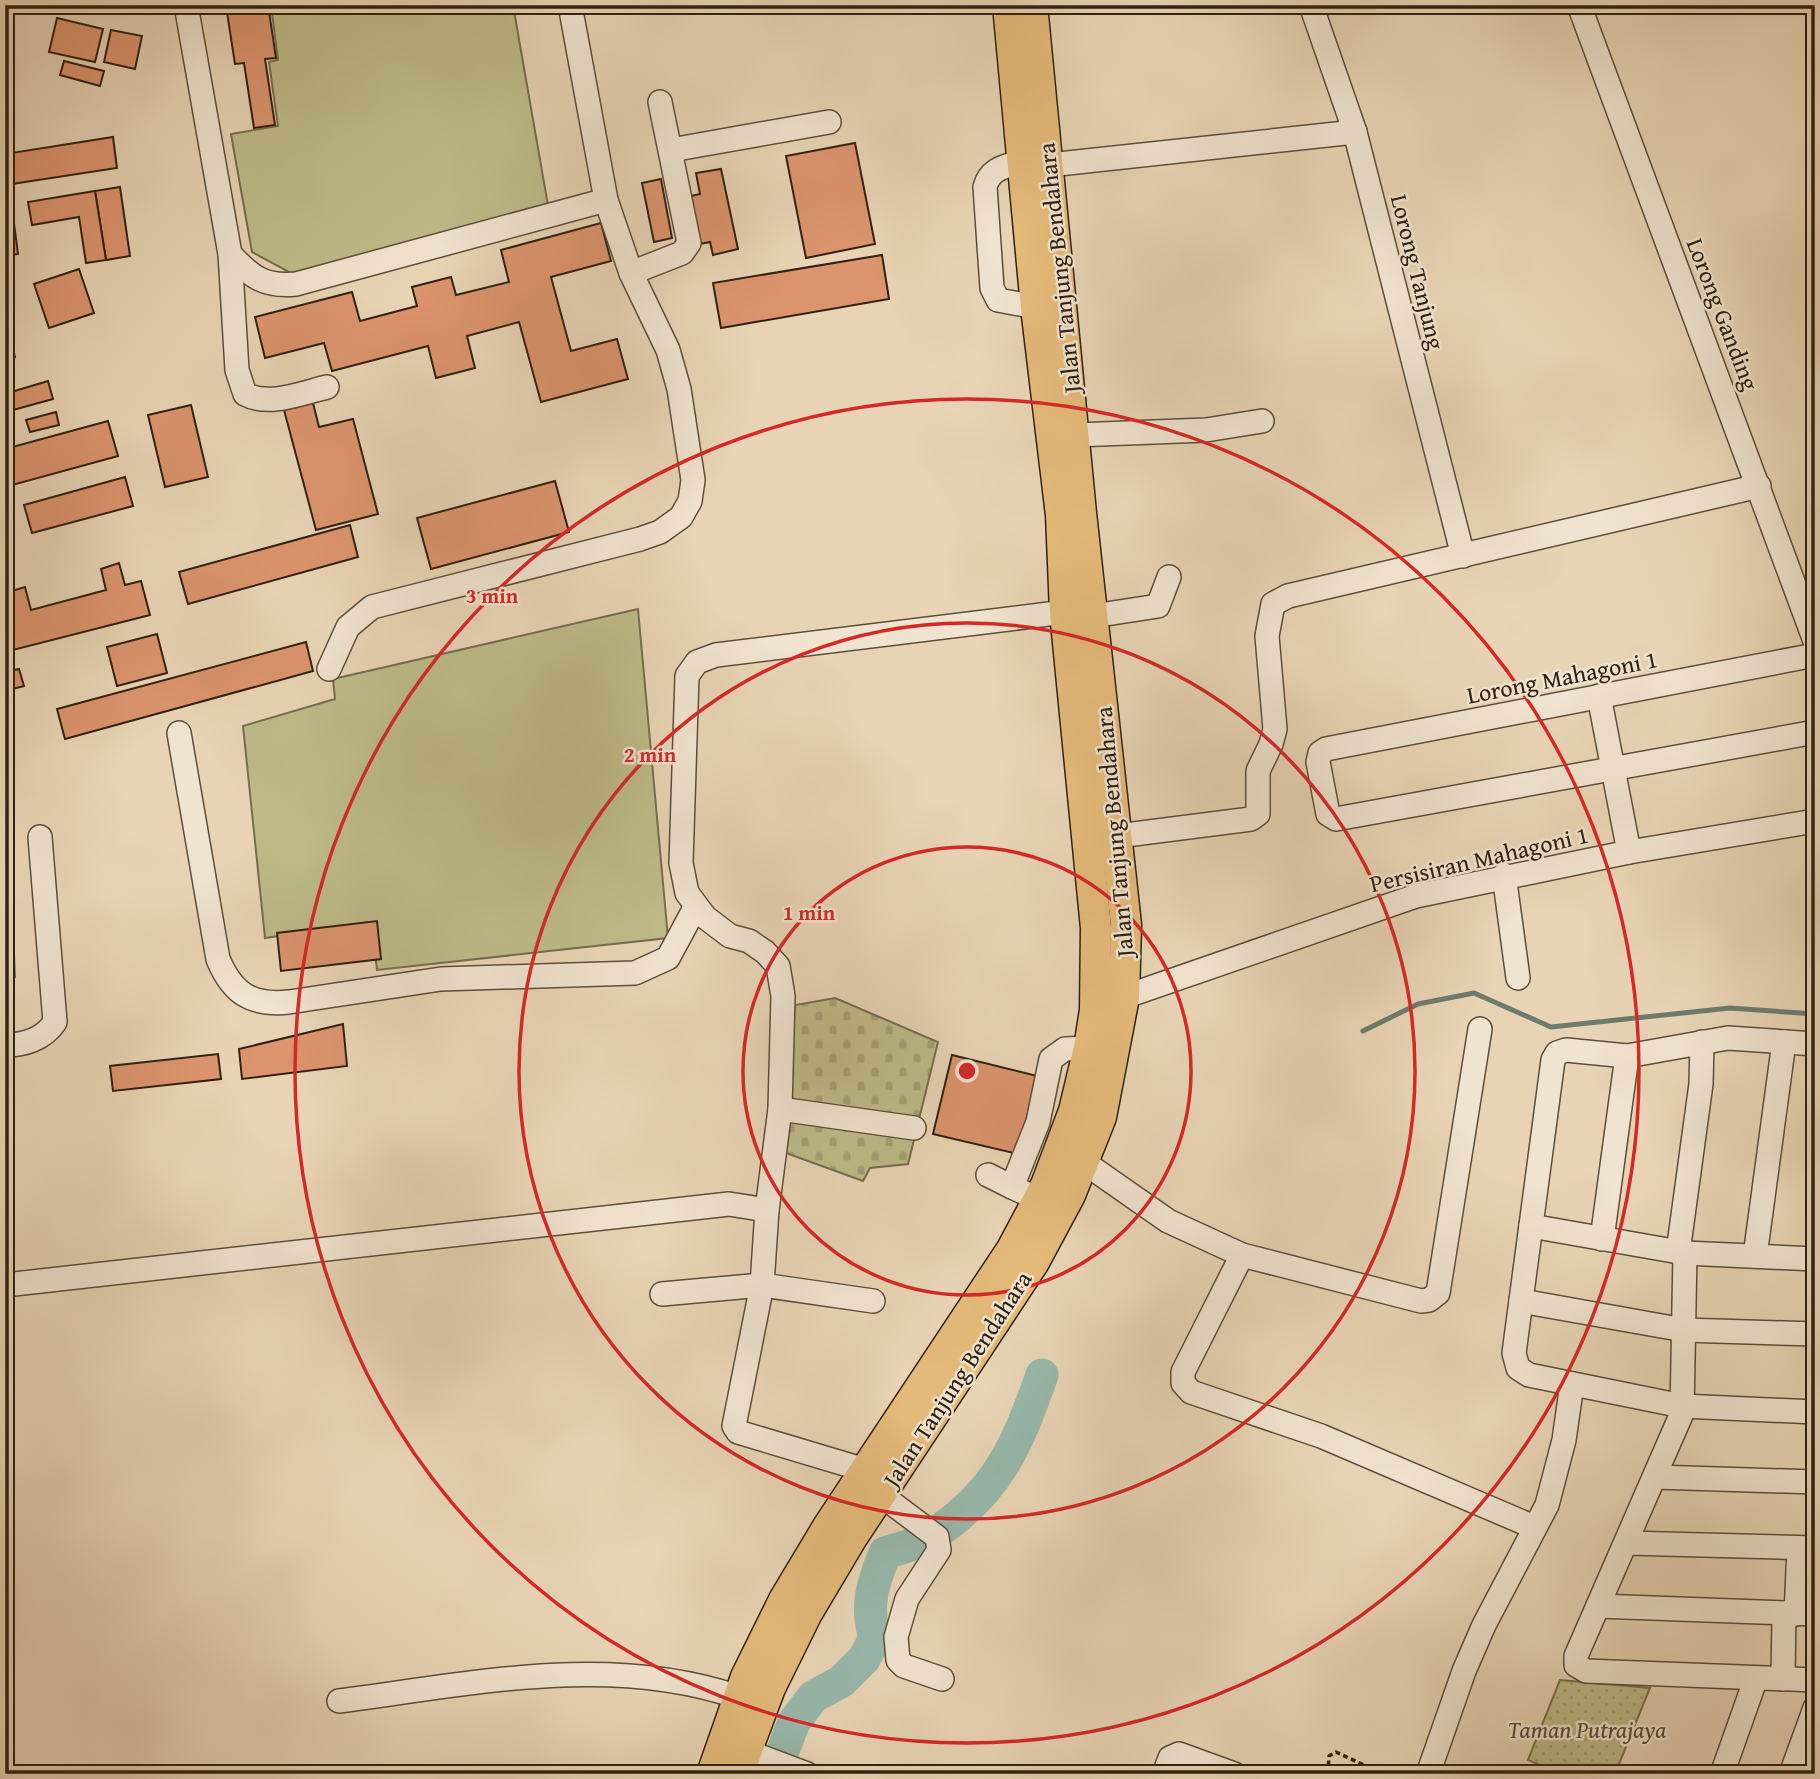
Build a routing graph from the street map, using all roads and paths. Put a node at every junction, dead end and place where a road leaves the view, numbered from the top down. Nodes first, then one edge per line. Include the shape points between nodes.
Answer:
1 (186, 5) edge
2 (570, 5) edge
3 (1008, 5) edge
4 (1032, 5) edge
5 (1311, 5) edge
6 (1579, 5) edge
7 (660, 102) dead end
8 (829, 122) dead end
9 (1355, 132) junction
10 (671, 150) junction
11 (1035, 163) junction
12 (606, 201) junction
13 (229, 254) junction
14 (631, 273) junction
15 (1036, 307) junction
16 (327, 387) dead end
17 (1262, 421) dead end
18 (1075, 435) junction
19 (1759, 486) junction
20 (1462, 556) junction
21 (1169, 577) dead end
22 (1079, 614) junction
23 (1815, 641) edge
24 (1815, 655) edge
25 (329, 669) dead end
26 (1599, 696) junction
27 (1815, 732) edge
28 (179, 733) dead end
29 (1613, 768) junction
30 (1815, 821) edge
31 (1118, 836) junction
32 (40, 837) dead end
33 (1629, 852) junction
34 (1504, 875) junction
35 (696, 906) junction
36 (1518, 978) dead end
37 (1125, 997) junction
38 (1480, 1028) dead end
39 (1702, 1042) junction
40 (1784, 1042) junction
41 (1815, 1044) edge
42 (5, 1045) edge
43 (1627, 1056) junction
44 (780, 1110) junction
45 (914, 1128) dead end
46 (1085, 1163) junction
47 (988, 1175) dead end
48 (1025, 1193) junction
49 (767, 1210) junction
50 (1531, 1226) junction
51 (1602, 1239) junction
52 (1682, 1253) junction
53 (1242, 1255) junction
54 (1755, 1256) junction
55 (1815, 1259) edge
56 (762, 1284) junction
57 (5, 1285) edge
58 (662, 1294) dead end
59 (873, 1301) dead end
60 (1521, 1301) junction
61 (1684, 1330) junction
62 (1815, 1334) edge
63 (1572, 1384) junction
64 (1682, 1406) junction
65 (1815, 1412) edge
66 (865, 1469) junction
67 (1655, 1477) junction
68 (1815, 1482) edge
69 (881, 1495) junction
70 (1534, 1527) junction
71 (1626, 1543) junction
72 (1807, 1548) edge
73 (1598, 1606) junction
74 (1798, 1614) edge
75 (1756, 1678) junction
76 (942, 1679) dead end
77 (1783, 1679) junction
78 (1815, 1681) edge
79 (738, 1697) junction
80 (339, 1702) dead end
81 (1815, 1708) edge
82 (1809, 1742) edge
83 (742, 1763) edge
84 (1169, 1764) edge
85 (712, 1774) edge
86 (807, 1774) edge
87 (1234, 1774) edge
88 (1328, 1774) edge
89 (1383, 1774) edge
90 (1428, 1774) edge
91 (1722, 1774) edge
92 (1790, 1774) edge

1 - 13 street
2 - 12 street
3 - 11 main road, Jalan Tanjung Bendahara
4 - 11 main road, Jalan Tanjung Bendahara
5 - 9 street, Lorong Tanjung
6 - 19 street, Lorong Ganding
7 - 10 street
8 - 10 street
9 - 11 street
9 - 20 street, Lorong Tanjung
10 - 14 street via 689,243 682,253
11 - 15 main road, Jalan Tanjung Bendahara
11 - 15 street via 994,170 985,187 992,288 998,300
11 - 18 main road, Jalan Tanjung Bendahara
12 - 13 street via 296,284 264,283 251,277
12 - 14 street
13 - 16 street via 237,370 245,394 267,400
14 - 25 street via 668,350 679,389 693,480 690,501 681,517 640,539 372,607 348,627
15 - 22 main road, Jalan Tanjung Bendahara via 1060,515
17 - 18 street via 1206,430
18 - 22 main road, Jalan Tanjung Bendahara
19 - 20 street
19 - 23 street, Lorong Ganding
20 - 31 street via 1288,596 1273,604 1267,636 1275,729 1258,771 1258,814 1251,819
21 - 22 street via 1158,606
22 - 31 main road, Jalan Tanjung Bendahara
22 - 35 street via 716,655 697,662 687,676 681,863 687,893
22 - 48 main road, Jalan Tanjung Bendahara via 1096,928 1095,1010 1074,1111
24 - 26 street, Lorong Mahagoni 1
26 - 29 street
26 - 29 street, Lorong Mahagoni 1 via 1326,749 1318,762 1328,814 1336,819
27 - 29 street
28 - 35 street via 218,959 230,983 259,1003 441,979 635,973 668,958
29 - 33 street
30 - 33 street, Persisiran Mahagoni 1
31 - 37 main road, Jalan Tanjung Bendahara via 1126,925
32 - 42 street via 55,1022 30,1041
33 - 34 street, Persisiran Mahagoni 1
34 - 36 street
34 - 37 street, Persisiran Mahagoni 1 via 1381,906
35 - 44 street via 730,936 765,952 778,967 785,1021
37 - 46 main road, Jalan Tanjung Bendahara via 1101,1117
38 - 53 street via 1434,1298 1421,1301
39 - 40 street via 1728,1038
39 - 43 street
39 - 52 street
40 - 41 street
40 - 54 street
43 - 50 street via 1566,1050 1553,1060
43 - 51 street
44 - 45 street
44 - 49 street
46 - 53 street via 1168,1221
46 - 69 main road, Jalan Tanjung Bendahara via 1034,1262
47 - 48 street
48 - 66 main road, Jalan Tanjung Bendahara via 1012,1249
49 - 56 street
49 - 57 street via 729,1204
50 - 51 street
50 - 60 street
51 - 52 street
52 - 54 street
52 - 61 street
53 - 70 street via 1183,1372 1191,1392 1321,1436
54 - 55 street
56 - 58 street
56 - 59 street
56 - 66 street via 734,1426 738,1432
60 - 61 street
60 - 63 street via 1514,1353 1517,1368
61 - 62 street
61 - 64 street
63 - 64 street
63 - 70 street via 1557,1472
64 - 65 street
64 - 67 street
66 - 79 main road, Jalan Tanjung Bendahara via 784,1601
67 - 68 street
67 - 71 street
69 - 76 street via 935,1534 939,1550 907,1599 895,1637 898,1660 904,1667
69 - 83 main road, Jalan Tanjung Bendahara via 807,1613 770,1688
70 - 90 street via 1464,1671
71 - 72 street
71 - 73 street
72 - 74 street
73 - 74 street
73 - 75 street via 1576,1656 1576,1665 1586,1671
74 - 77 street
75 - 77 street
75 - 91 street
77 - 78 street
79 - 80 street via 671,1678 621,1673 556,1675
79 - 85 main road, Jalan Tanjung Bendahara
81 - 82 street
82 - 92 street
83 - 86 street
84 - 87 street via 1185,1754
88 - 89 path via 1329,1755 1336,1752

